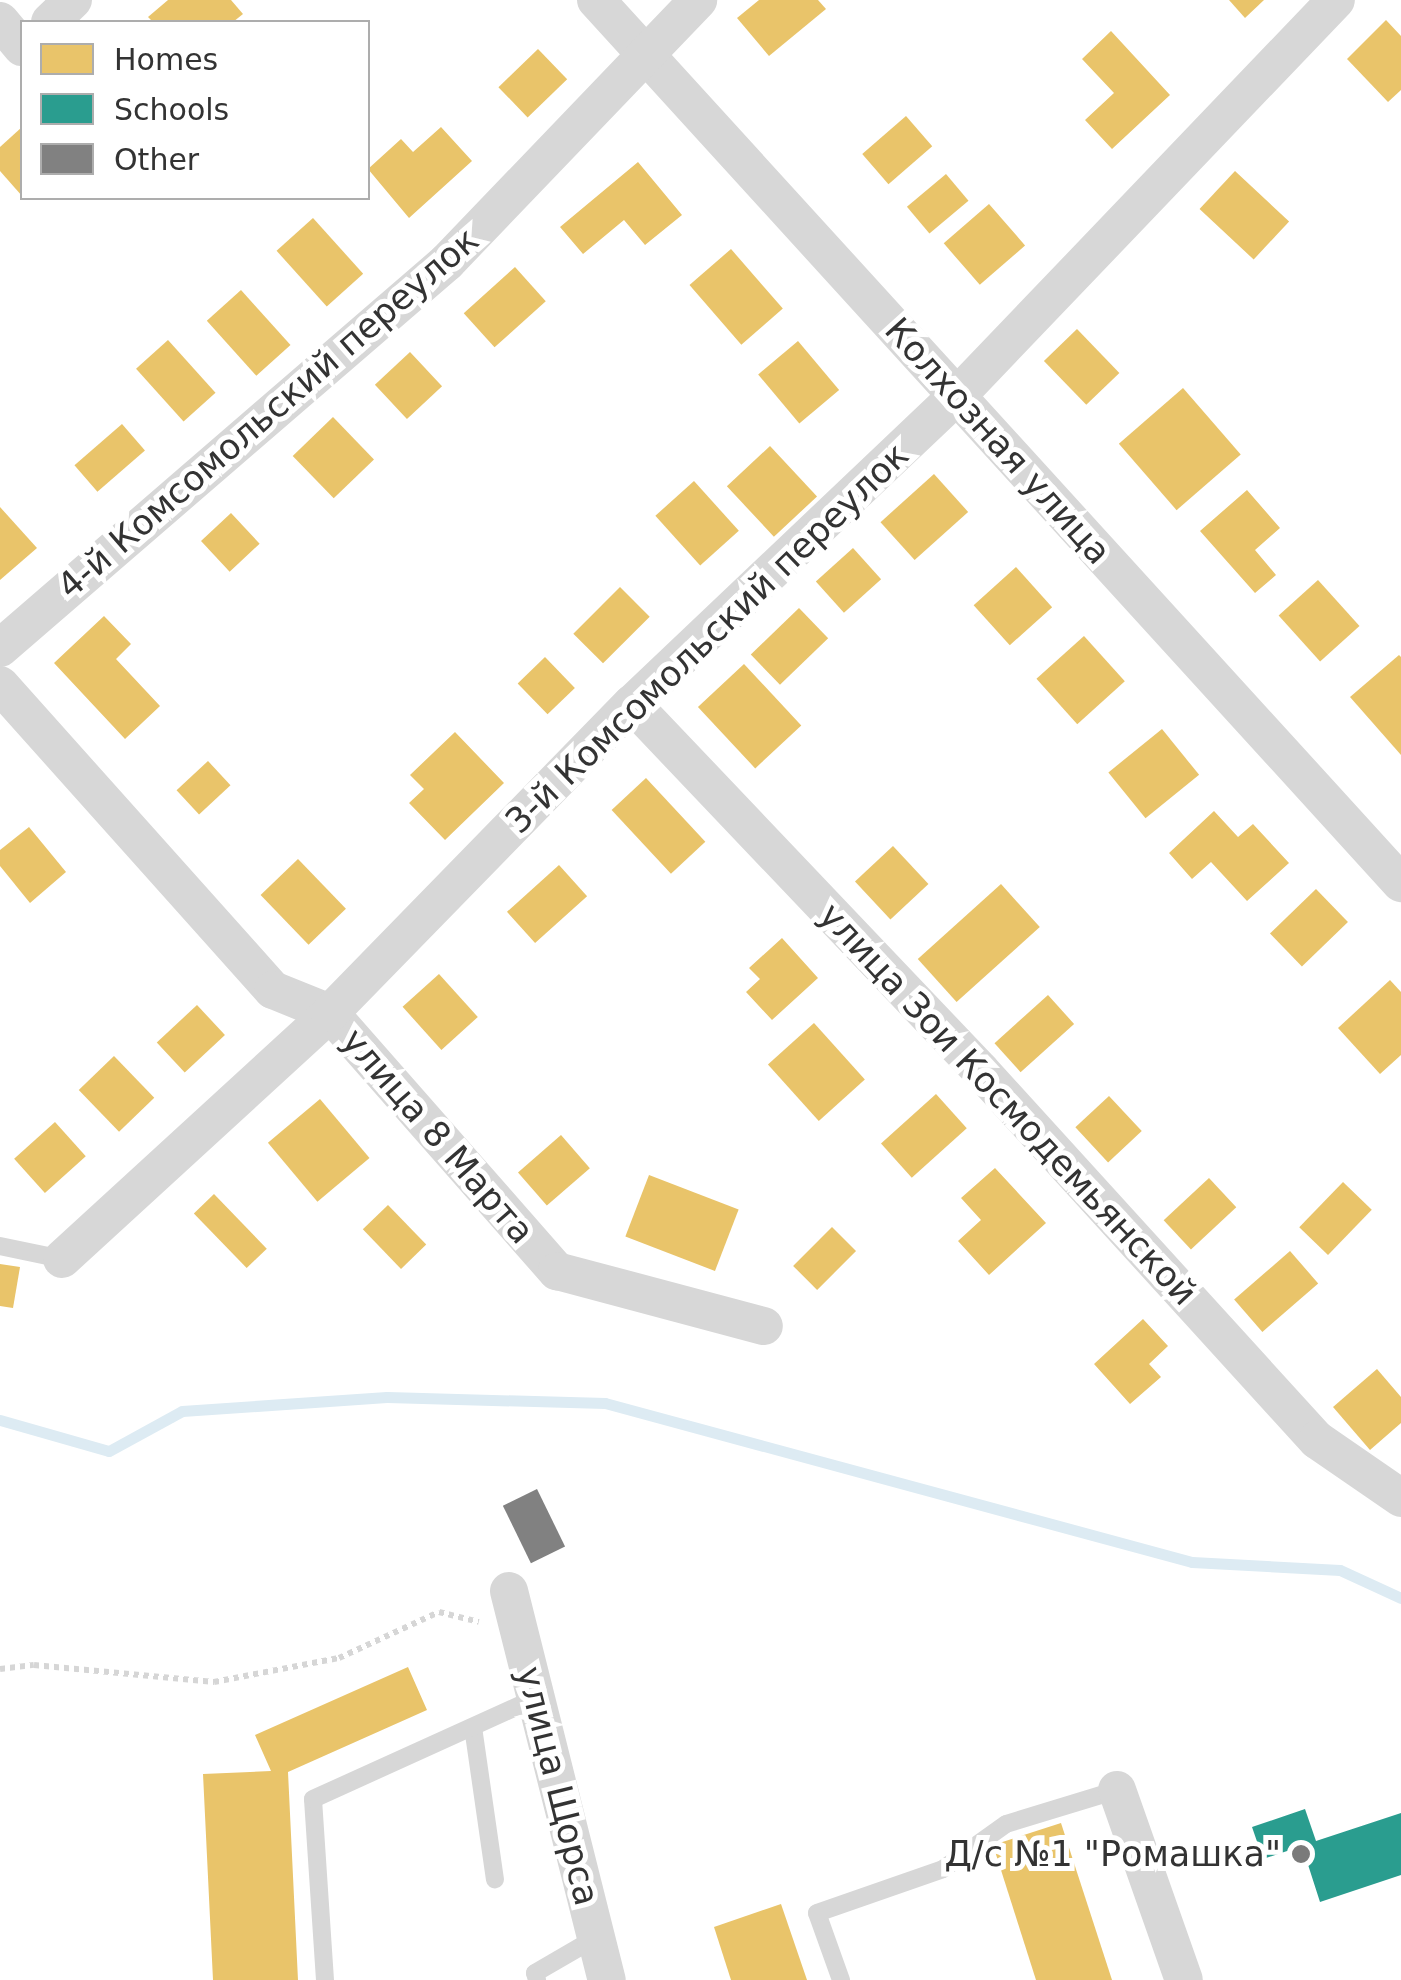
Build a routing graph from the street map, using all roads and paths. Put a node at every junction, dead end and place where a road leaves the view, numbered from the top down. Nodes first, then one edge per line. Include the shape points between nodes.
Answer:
1 (73, 0) edge
2 (596, 0) edge
3 (698, 0) edge
4 (1336, 0) edge
5 (52, 20) edge
6 (0, 21) edge
7 (20, 46) edge
8 (20, 50) edge
9 (642, 53) junction
10 (0, 68) edge
11 (958, 396) junction
12 (0, 648) edge
13 (0, 685) edge
14 (632, 704) junction
15 (1401, 883) edge
16 (330, 1013) junction
17 (0, 1246) edge
18 (62, 1259) joint
19 (764, 1326) dead end
20 (1396, 1496) edge
21 (509, 1592) dead end
22 (518, 1631) junction
23 (0, 1669) edge
24 (536, 1698) junction
25 (473, 1727) junction
26 (1116, 1790) joint
27 (495, 1878) dead end
28 (597, 1937) junction
29 (324, 1980) edge
30 (537, 1980) edge
31 (608, 1980) edge
32 (841, 1980) edge
33 (1184, 1980) edge

1 - 5 street
2 - 9 street, Колхозная улица
3 - 9 street, 4-й Комсомольский переулок
4 - 11 street, 3-й Комсомольский переулок
6 - 7 street
8 - 10 street
9 - 11 street, Колхозная улица
9 - 12 street, 4-й Комсомольский переулок via 447,262
11 - 14 street, 3-й Комсомольский переулок
11 - 15 street, Колхозная улица
13 - 16 street, улица 8 Марта via 273,990
14 - 16 street, 3-й Комсомольский переулок
14 - 20 street, улица Зои Космодемьянской via 967,1056 1318,1440
16 - 18 street, 3-й Комсомольский переулок
16 - 19 street, улица 8 Марта via 557,1271
17 - 18 lane
21 - 22 street, улица Щорса
22 - 23 path via 439,1612 340,1658 214,1682 34,1665
22 - 24 street, улица Щорса
24 - 25 lane
24 - 28 street, улица Щорса
25 - 27 lane
25 - 29 lane via 314,1799
26 - 32 lane via 1006,1824 942,1870 816,1913
26 - 33 street
28 - 30 lane via 535,1973
28 - 31 street, улица Щорса

